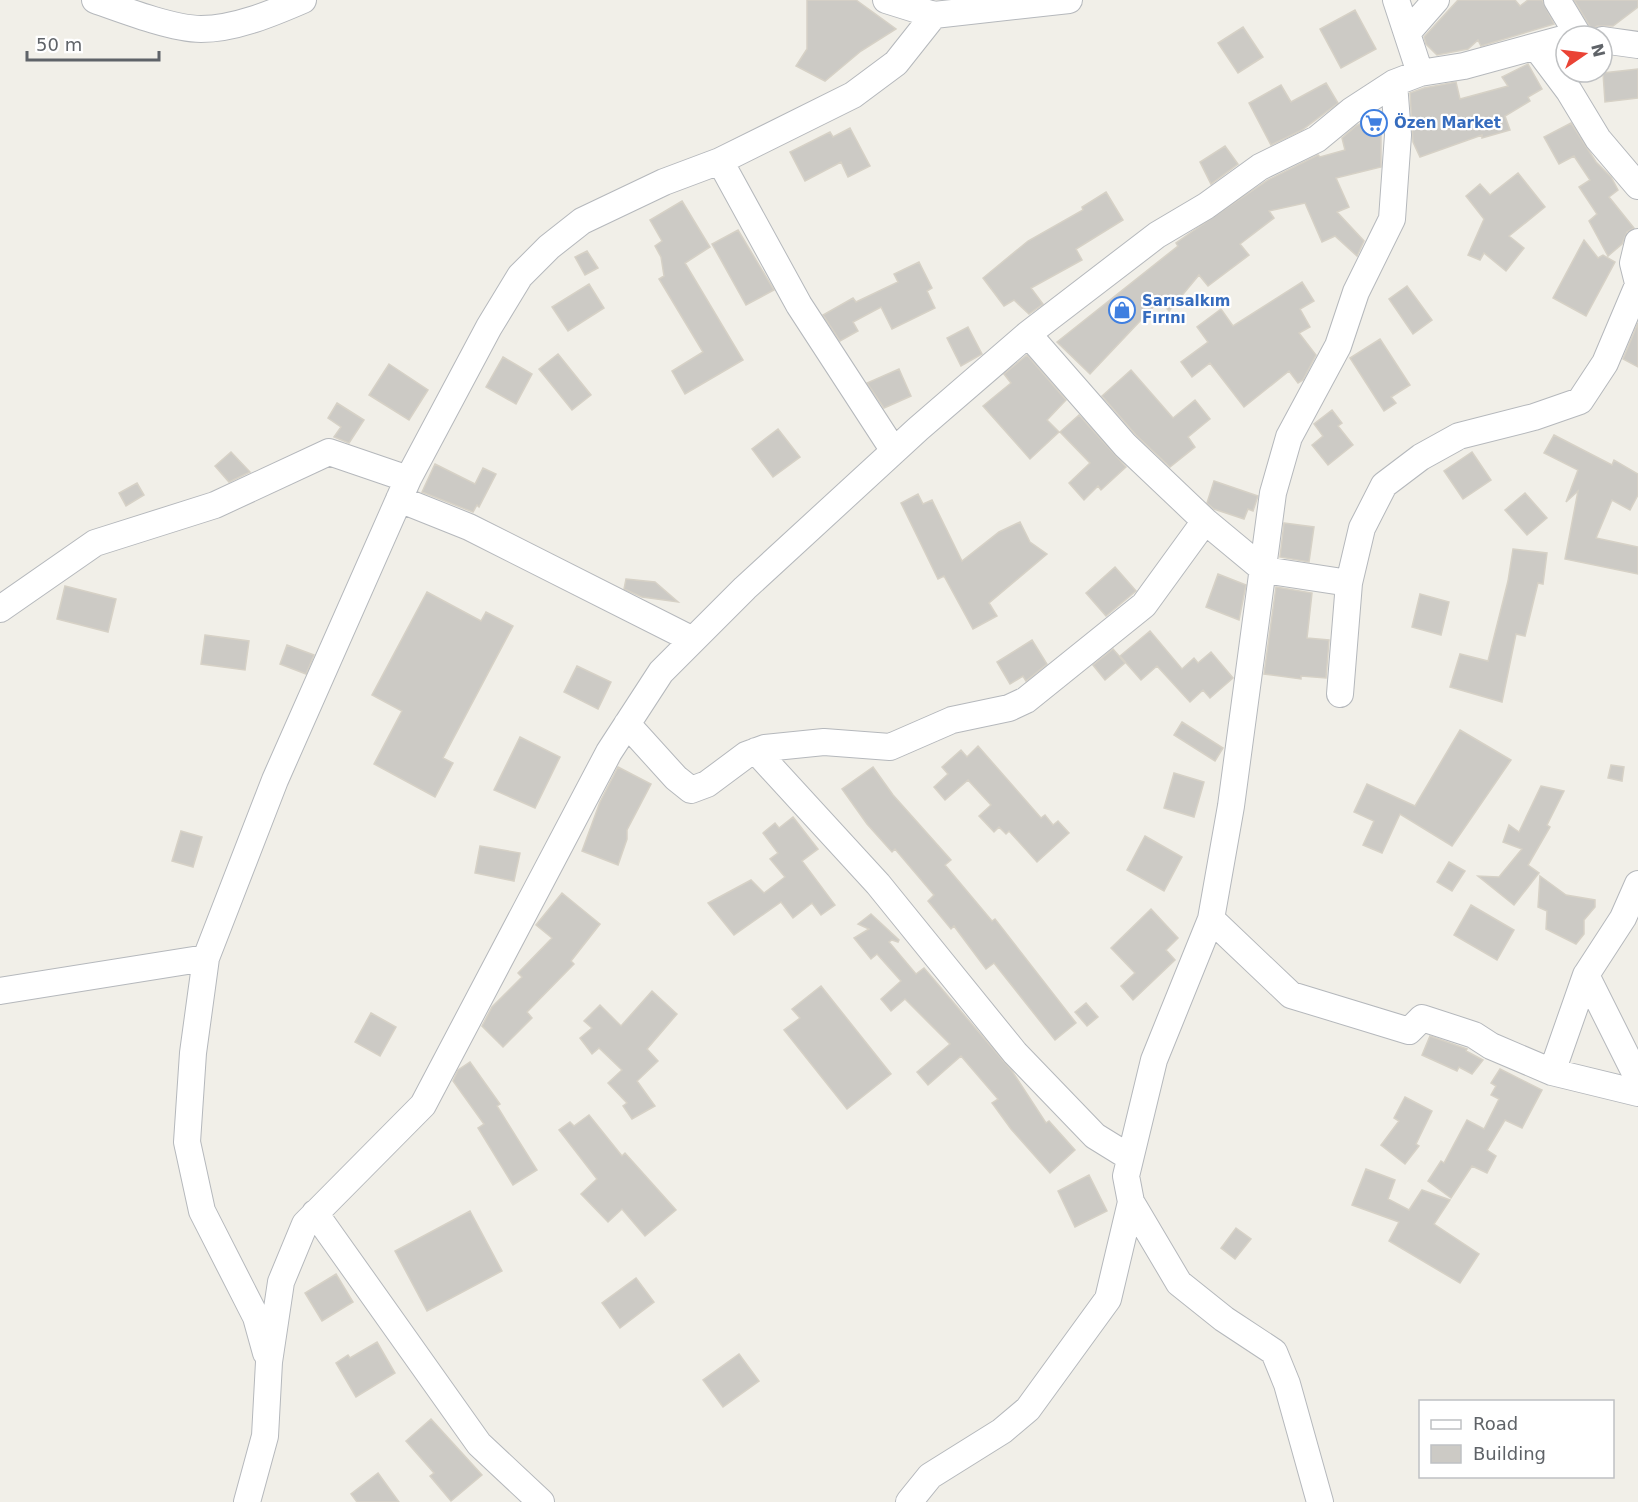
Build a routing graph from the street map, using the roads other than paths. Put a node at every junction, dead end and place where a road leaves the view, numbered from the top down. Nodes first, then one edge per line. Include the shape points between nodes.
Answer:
1 (95, 0) edge
2 (303, 0) edge
3 (886, 0) edge
4 (1069, 0) edge
5 (1396, 0) edge
6 (1436, 0) edge
7 (1557, 0) edge
8 (961, 7) edge
9 (934, 15) junction
10 (1572, 24) edge
11 (1408, 32) junction
12 (1614, 42) edge
13 (1554, 43) edge
14 (1638, 45) edge
15 (1536, 47) junction
16 (1420, 73) junction
17 (1394, 83) junction
18 (720, 161) junction
19 (1638, 186) edge
20 (1638, 242) edge
21 (1638, 284) edge
22 (1028, 334) junction
23 (894, 451) junction
24 (403, 489) junction
25 (1205, 520) junction
26 (1264, 570) junction
27 (1350, 583) junction
28 (0, 609) edge
29 (693, 640) junction
30 (1340, 693) dead end
31 (627, 724) junction
32 (756, 751) junction
33 (1638, 884) edge
34 (1210, 919) junction
35 (206, 958) junction
36 (1586, 975) junction
37 (0, 991) edge
38 (1552, 1072) junction
39 (1638, 1079) edge
40 (1638, 1093) edge
41 (1129, 1157) junction
42 (1131, 1202) junction
43 (315, 1213) junction
44 (269, 1362) junction
45 (247, 1502) edge
46 (541, 1502) edge
47 (909, 1502) edge
48 (1320, 1502) edge

1 - 2 street via 147,18 201,29 258,19
3 - 9 street
4 - 8 street
5 - 11 street
6 - 11 street
7 - 10 street
8 - 9 street
9 - 18 street via 896,63 853,95
11 - 16 street
12 - 14 street
13 - 15 street
15 - 16 street
15 - 19 street via 1598,139
16 - 17 street
17 - 22 street via 1317,139 1260,167 1206,206 1156,235
17 - 26 street via 1398,135 1392,219 1356,292 1338,346 1289,437 1273,493
18 - 23 street via 799,305
18 - 24 street via 664,182 582,221 520,276
20 - 21 street via 1633,263
21 - 27 street via 1605,363 1580,401 1459,436 1384,485 1362,528
22 - 23 street
22 - 25 street via 1125,445
23 - 29 street
24 - 28 street via 329,452 215,505 95,543
24 - 29 street via 469,527
24 - 35 street via 275,780
25 - 26 street
25 - 32 street via 1144,605 1026,700 1009,708 952,720 890,747 824,742
26 - 27 street
26 - 34 street via 1231,806
27 - 30 street
29 - 31 street via 662,672
31 - 32 street via 691,790 707,784
31 - 43 street via 423,1105
32 - 41 street via 878,884 1015,1053 1095,1136
33 - 36 street via 1623,918
34 - 38 street via 1291,995 1409,1031 1422,1018 1474,1035
34 - 41 street via 1154,1060
35 - 37 street
35 - 44 street via 193,1053 187,1142 202,1211 256,1317
36 - 38 street
36 - 39 street
38 - 40 street
41 - 42 street via 1126,1176
42 - 47 street via 1108,1299 1028,1409 1002,1431 930,1476
42 - 48 street via 1179,1283 1274,1352 1287,1384
43 - 44 street via 305,1224 281,1282
43 - 46 street via 479,1444
44 - 45 street via 265,1436

